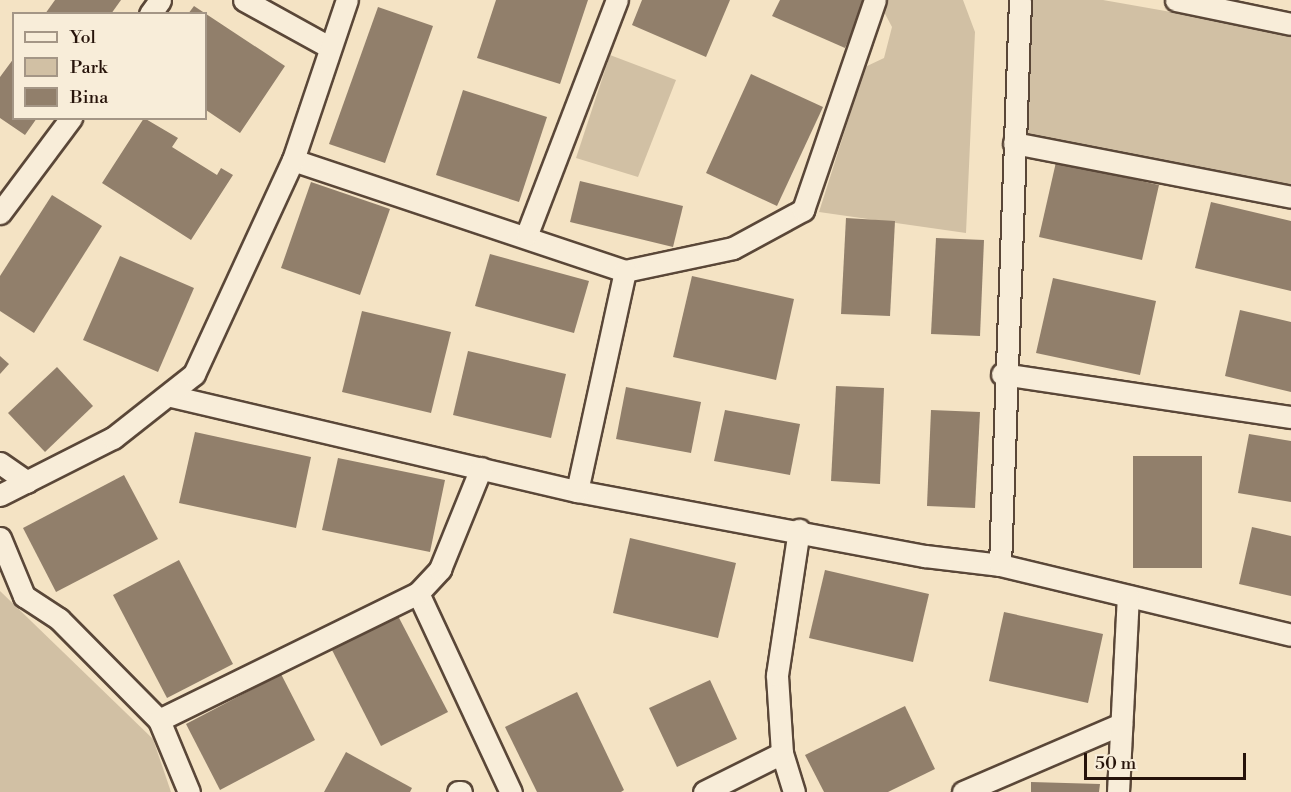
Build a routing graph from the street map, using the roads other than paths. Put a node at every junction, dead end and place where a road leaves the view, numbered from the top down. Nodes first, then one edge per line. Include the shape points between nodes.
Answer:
1 (244, 0) edge
2 (347, 0) edge
3 (617, 0) edge
4 (875, 0) edge
5 (1020, 0) edge
6 (1176, 0) edge
7 (1291, 24) edge
8 (329, 47) junction
9 (70, 120) edge
10 (1014, 143) junction
11 (293, 160) junction
12 (1291, 197) edge
13 (0, 213) edge
14 (527, 234) junction
15 (625, 271) junction
16 (1002, 374) junction
17 (171, 396) junction
18 (1291, 417) edge
19 (0, 463) edge
20 (480, 468) junction
21 (27, 482) junction
22 (577, 491) junction
23 (0, 495) edge
24 (799, 530) junction
25 (0, 538) edge
26 (999, 565) junction
27 (418, 593) junction
28 (1128, 596) junction
29 (1291, 635) edge
30 (159, 720) junction
31 (1122, 724) junction
32 (782, 753) junction
33 (718, 789) edge
34 (189, 792) edge
35 (511, 792) edge
36 (794, 792) edge
37 (963, 792) edge
38 (1118, 792) edge

1 - 8 street
2 - 8 street
3 - 14 street
4 - 15 street via 802,210 733,248
5 - 10 street
6 - 7 street
8 - 11 street
9 - 13 street
10 - 12 street
10 - 16 street
11 - 14 street
11 - 17 street via 194,374
14 - 15 street
15 - 22 street
16 - 18 street
16 - 26 street
17 - 20 street
17 - 21 street via 113,438
19 - 21 street
20 - 22 street
20 - 27 street via 440,569
21 - 23 street
22 - 24 street
24 - 26 street via 924,556
24 - 32 street via 777,675
25 - 30 street via 24,597 58,619
26 - 28 street
27 - 30 street
27 - 35 street
28 - 29 street
28 - 31 street
30 - 34 street
31 - 37 street
31 - 38 street
32 - 33 street
32 - 36 street

